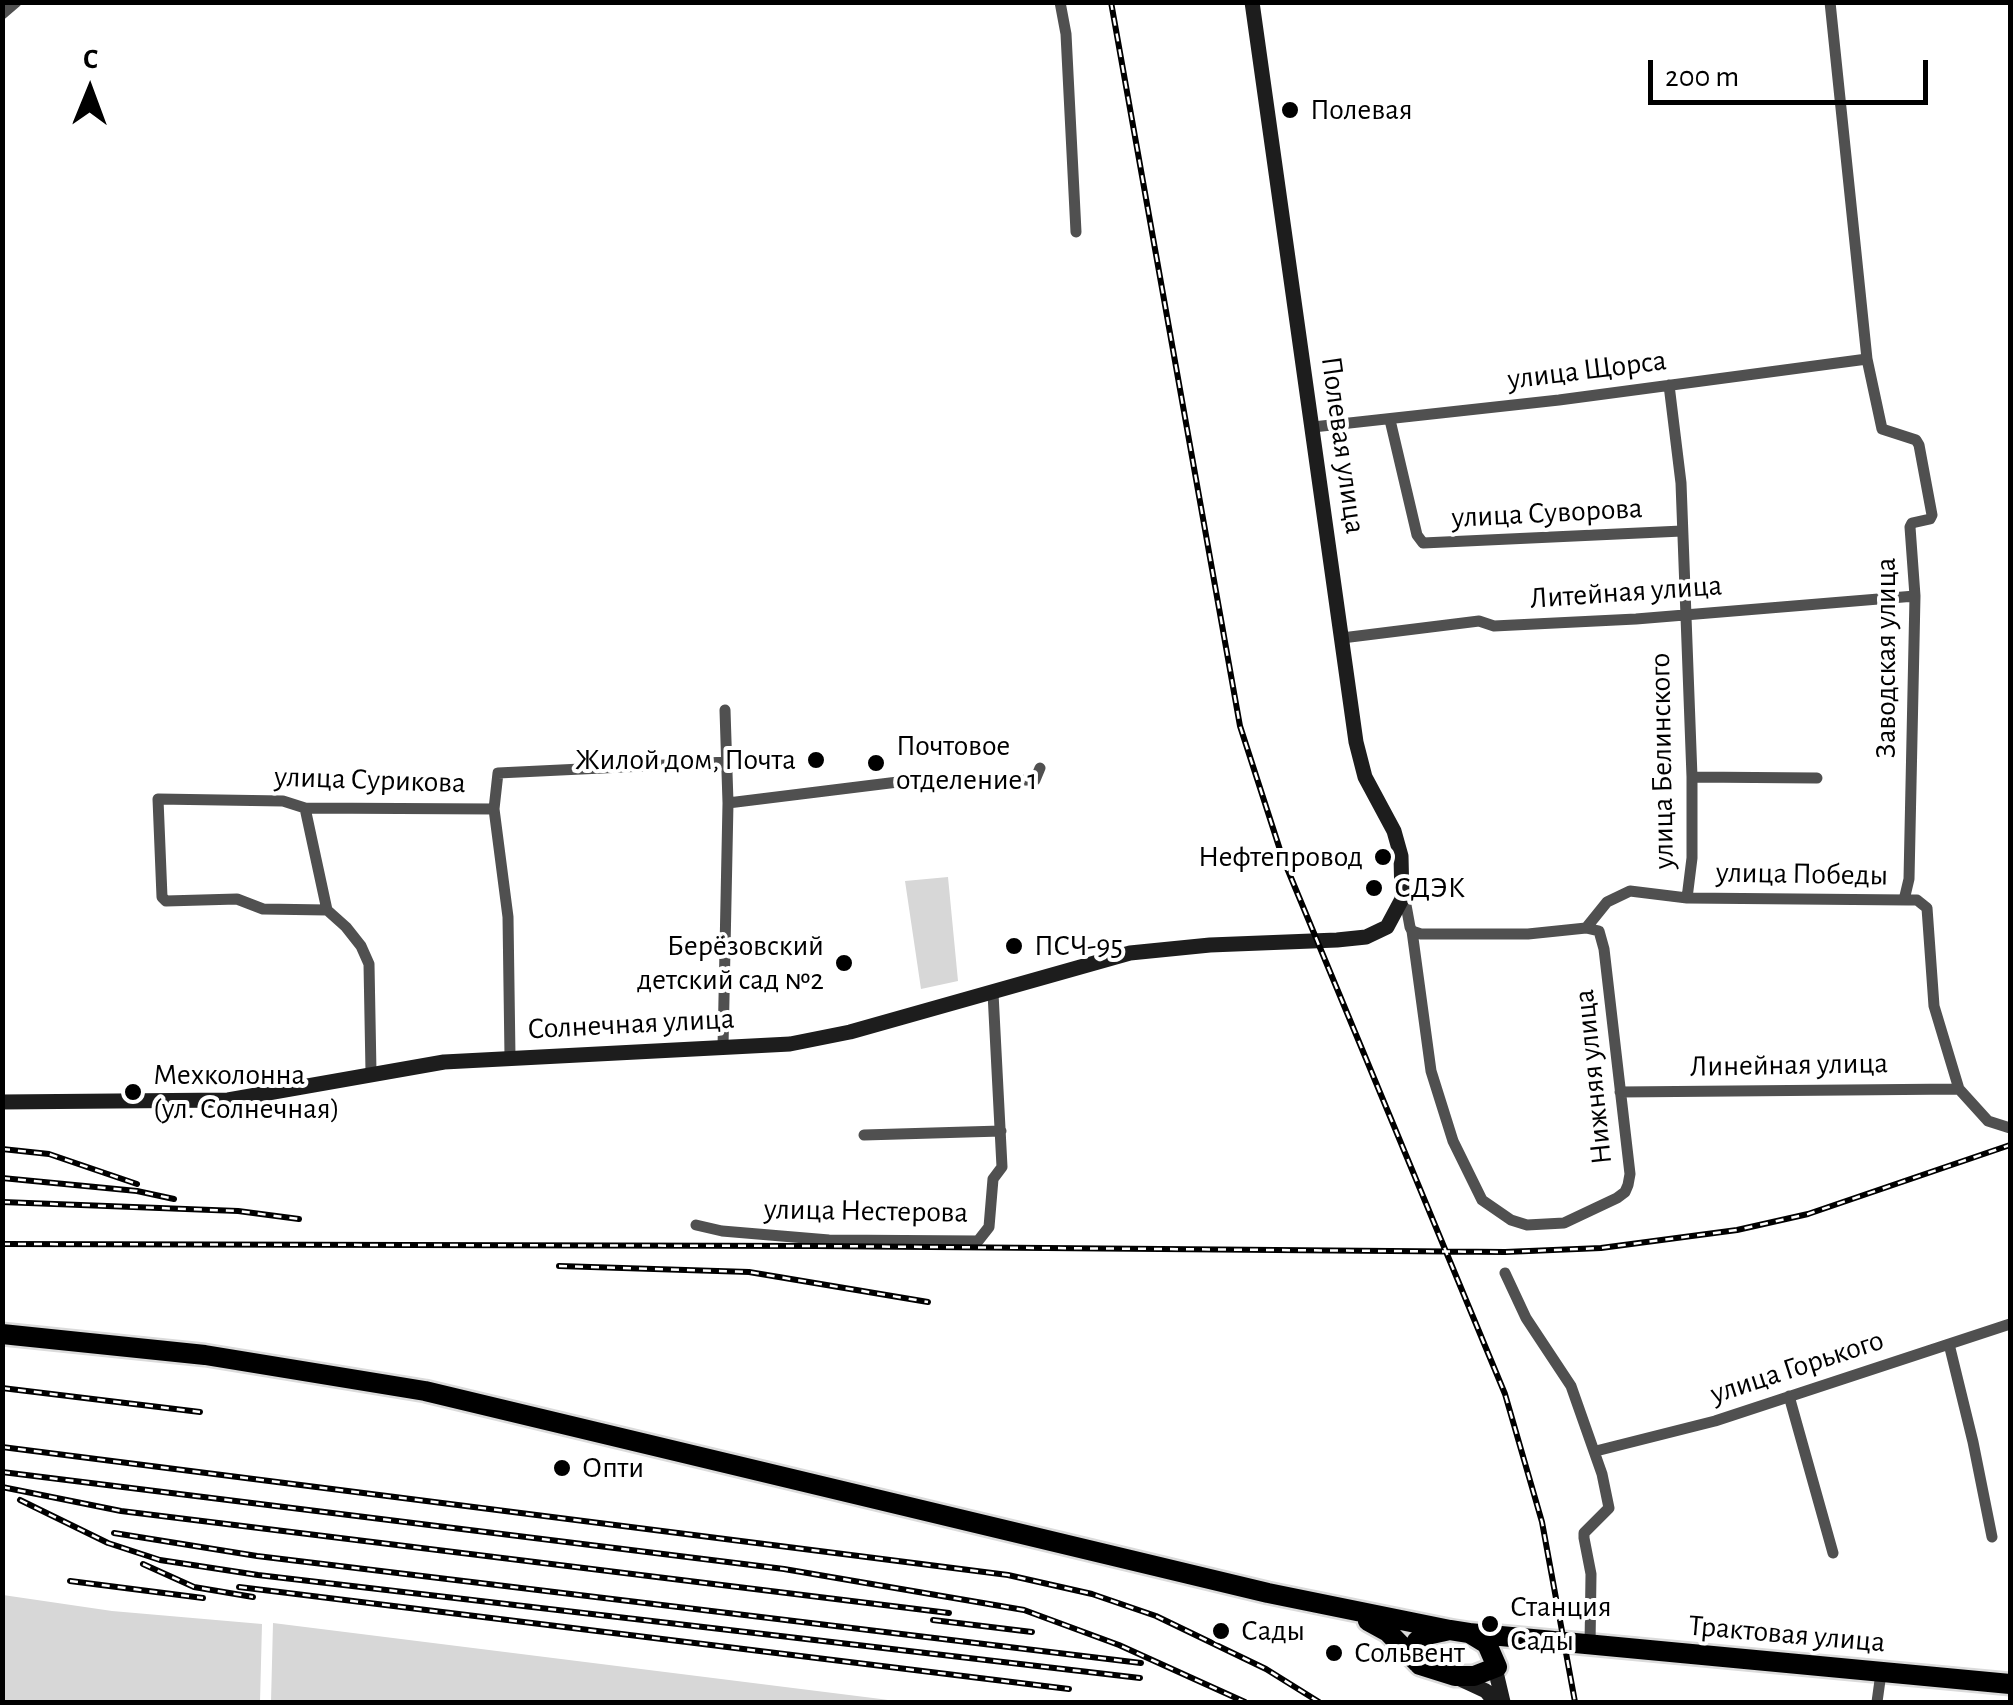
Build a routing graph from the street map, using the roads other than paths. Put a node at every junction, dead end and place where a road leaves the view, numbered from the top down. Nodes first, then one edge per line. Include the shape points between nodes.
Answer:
1 (16, 2) edge
2 (1060, 2) edge
3 (1252, 2) edge
4 (1830, 2) edge
5 (2, 14) edge
6 (1076, 232) dead end
7 (1867, 359) junction
8 (1668, 385) junction
9 (1390, 420) junction
10 (1313, 427) junction
11 (1682, 531) junction
12 (1915, 596) junction
13 (1686, 614) junction
14 (1342, 638) junction
15 (725, 710) dead end
16 (726, 762) junction
17 (1040, 768) dead end
18 (1692, 777) junction
19 (1817, 778) dead end
20 (728, 803) junction
21 (305, 808) junction
22 (494, 810) junction
23 (1404, 888) junction
24 (1687, 898) junction
25 (1911, 900) junction
26 (327, 910) junction
27 (1586, 928) junction
28 (1412, 931) junction
29 (993, 993) junction
30 (723, 1047) junction
31 (510, 1056) junction
32 (372, 1072) junction
33 (1960, 1089) junction
34 (1620, 1092) junction
35 (2, 1102) edge
36 (2010, 1128) edge
37 (1001, 1131) junction
38 (864, 1135) dead end
39 (696, 1225) dead end
40 (1506, 1273) dead end
41 (2010, 1324) edge
42 (2, 1334) edge
43 (1949, 1344) junction
44 (1789, 1396) junction
45 (1596, 1451) junction
46 (1992, 1537) dead end
47 (1832, 1554) dead end
48 (1324, 1606) junction
49 (1459, 1631) junction
50 (1559, 1642) junction
51 (1590, 1646) junction
52 (1420, 1665) junction
53 (1496, 1668) junction
54 (1881, 1673) junction
55 (1455, 1676) junction
56 (2010, 1684) edge
57 (1495, 1702) edge
58 (1503, 1702) edge
59 (1878, 1702) edge

1 - 5 street
2 - 6 street
3 - 10 street, Полевая улица
4 - 7 street, Заводская улица
7 - 8 street, улица Щорса
7 - 12 street, Заводская улица via 1882,429 1919,444 1932,515 1910,527
8 - 9 street, улица Щорса
8 - 11 street, улица Белинского
9 - 10 street, улица Щорса
9 - 11 street, улица Суворова via 1423,543
10 - 14 street, Полевая улица
11 - 13 street, улица Белинского
12 - 13 street, Литейная улица
12 - 25 street, Заводская улица
13 - 14 street, Литейная улица via 1494,626 1480,620
13 - 18 street, улица Белинского
14 - 23 street, Полевая улица via 1360,761 1394,831
15 - 16 street
16 - 20 street
16 - 22 street, улица Сурикова via 498,773
17 - 20 street via 1035,780 906,781
18 - 19 street
18 - 24 street, улица Белинского
20 - 30 street
21 - 22 street, улица Сурикова
21 - 26 street
21 - 26 street, улица Сурикова via 283,801 158,798 162,897 237,899 263,910
22 - 31 street via 508,917
23 - 28 street
23 - 29 street, Солнечная улица via 1393,922 1366,937 1130,952
24 - 25 street, улица Победы
24 - 27 street, улица Победы via 1622,892
25 - 33 street, Заводская улица via 1928,908 1934,1006
26 - 32 street via 361,946 368,964
27 - 28 street
27 - 34 street, Нижняя улица via 1599,932 1604,949
28 - 34 street, Нижняя улица via 1431,1071 1482,1200 1527,1226 1564,1223 1626,1192 1630,1174
29 - 30 street, Солнечная улица via 790,1044
29 - 37 street, улица Нестерова
30 - 31 street, Солнечная улица
31 - 32 street, Солнечная улица
32 - 35 street, Солнечная улица via 228,1100
33 - 34 street, Линейная улица
33 - 36 street, Заводская улица via 1988,1121
37 - 38 street
37 - 39 street, улица Нестерова via 1002,1167 992,1179 990,1227 978,1241 829,1240
40 - 45 street via 1526,1318 1571,1386
41 - 43 street, улица Горького
42 - 48 highway via 223,1358 424,1392
43 - 44 street, улица Горького
43 - 46 street
44 - 45 street, улица Горького
44 - 47 street
45 - 51 street via 1610,1508 1584,1533
48 - 49 highway, Трактовая улица
48 - 52 highway via 1388,1632
49 - 50 highway, Трактовая улица
49 - 52 highway via 1417,1641
49 - 53 highway via 1487,1644
50 - 51 highway, Трактовая улица
50 - 53 highway via 1517,1650
51 - 54 highway, Трактовая улица
52 - 55 highway
53 - 55 highway
53 - 58 street
54 - 56 highway, Трактовая улица
54 - 59 street
55 - 57 street

